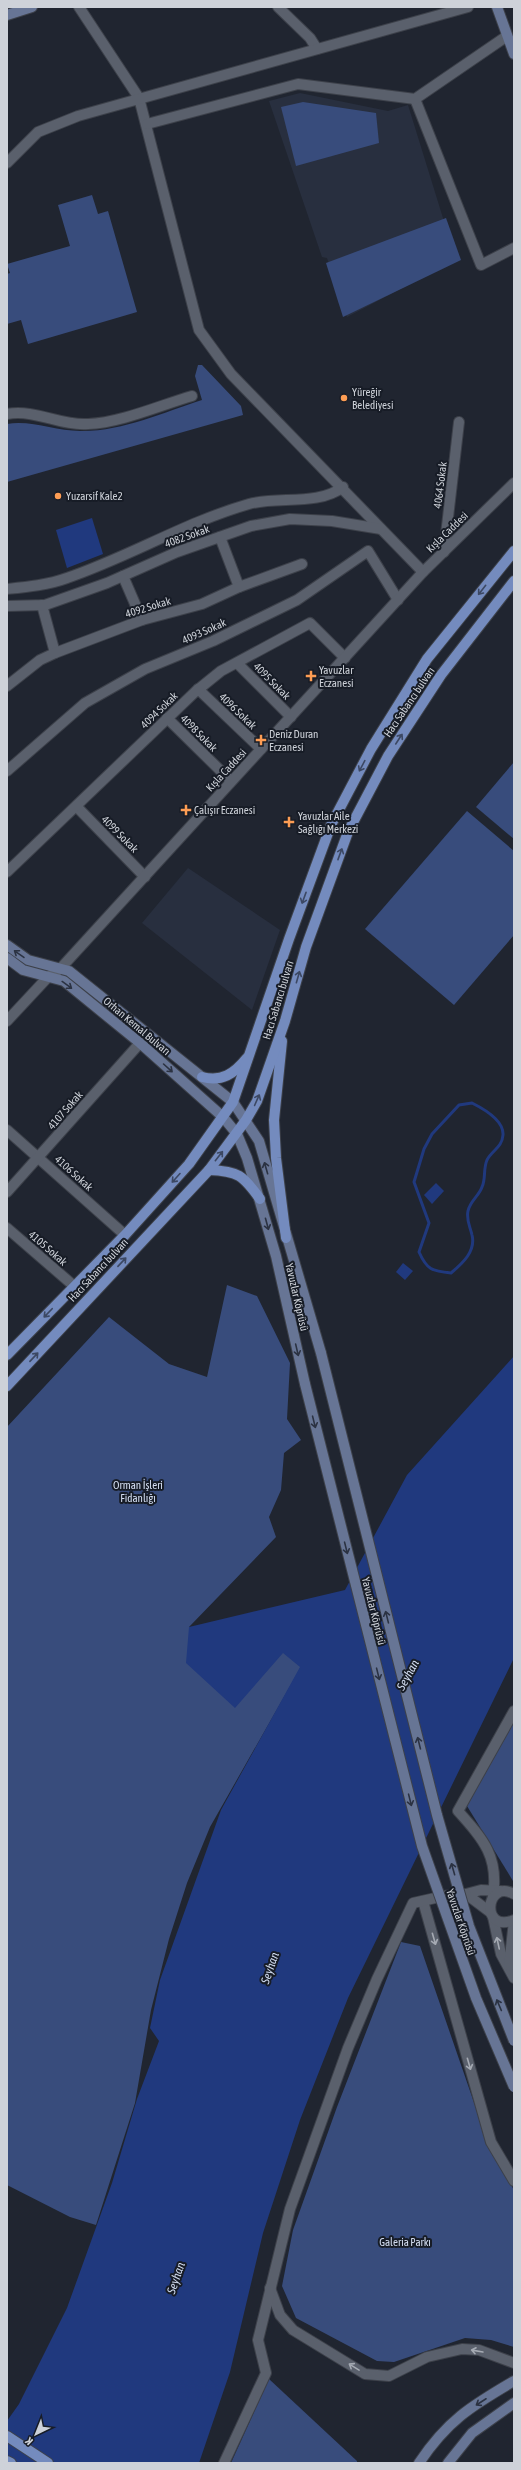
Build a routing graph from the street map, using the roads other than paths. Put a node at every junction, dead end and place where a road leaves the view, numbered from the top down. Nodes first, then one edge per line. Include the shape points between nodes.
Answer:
1 (32, 7) edge
2 (79, 7) edge
3 (278, 7) edge
4 (468, 7) edge
5 (496, 7) edge
6 (7, 15) edge
7 (508, 36) junction
8 (317, 49) junction
9 (514, 54) edge
10 (139, 98) junction
11 (415, 99) junction
12 (147, 124) junction
13 (7, 163) edge
14 (514, 248) edge
15 (192, 396) dead end
16 (7, 414) edge
17 (459, 422) dead end
18 (514, 483) edge
19 (343, 487) junction
20 (381, 529) junction
21 (220, 537) junction
22 (514, 551) edge
23 (444, 552) junction
24 (302, 564) dead end
25 (423, 572) junction
26 (123, 576) junction
27 (514, 581) edge
28 (239, 587) junction
29 (7, 589) edge
30 (398, 600) junction
31 (42, 605) junction
32 (9, 608) edge
33 (142, 620) junction
34 (55, 653) junction
35 (345, 658) junction
36 (237, 663) junction
37 (7, 686) edge
38 (198, 689) junction
39 (291, 717) junction
40 (167, 718) junction
41 (261, 749) junction
42 (7, 772) edge
43 (231, 781) junction
44 (77, 807) junction
45 (7, 872) edge
46 (146, 877) junction
47 (7, 945) edge
48 (7, 958) edge
49 (60, 969) junction
50 (48, 977) junction
51 (7, 1020) edge
52 (285, 1022) junction
53 (140, 1043) junction
54 (251, 1054) junction
55 (202, 1077) junction
56 (233, 1102) junction
57 (223, 1117) junction
58 (246, 1120) junction
59 (7, 1130) edge
60 (237, 1134) junction
61 (39, 1158) junction
62 (209, 1170) junction
63 (7, 1192) edge
64 (260, 1198) junction
65 (7, 1228) edge
66 (124, 1235) junction
67 (286, 1238) junction
68 (74, 1286) junction
69 (7, 1355) edge
70 (7, 1386) edge
71 (514, 1711) edge
72 (513, 1892) edge
73 (496, 1893) junction
74 (466, 1894) junction
75 (423, 1901) junction
76 (492, 1915) junction
77 (514, 1921) edge
78 (509, 1966) junction
79 (514, 1978) edge
80 (514, 2041) edge
81 (514, 2087) edge
82 (514, 2181) edge
83 (270, 2288) junction
84 (514, 2363) edge
85 (514, 2382) edge
86 (514, 2403) edge
87 (7, 2436) edge
88 (7, 2461) edge
89 (10, 2463) edge
90 (48, 2463) edge
91 (224, 2463) edge
92 (419, 2463) edge
93 (448, 2463) edge

1 - 6 main road
2 - 10 street
3 - 8 street via 310,38
4 - 8 street
5 - 7 main road
7 - 9 main road
7 - 11 street
8 - 10 street
10 - 12 street
10 - 13 street via 78,116 38,132
11 - 12 street via 298,84
11 - 14 street via 480,265
12 - 19 street via 199,330 231,374
15 - 16 street via 88,424 74,424 28,413
17 - 23 street, 4064 Sokak
18 - 23 street, Kışla Caddesi
19 - 20 street
19 - 29 street via 326,497 250,504 192,525 66,579
20 - 21 street, 4082 Sokak via 332,521 290,519 251,526
20 - 25 street
21 - 26 street, 4082 Sokak via 177,552
21 - 28 street
22 -> 54 main road, Hacı Sabancı bulvarı via 427,659 371,749 331,825 289,939
23 - 25 street, Kışla Caddesi
24 - 28 street, 4092 Sokak
25 - 30 street, Kışla Caddesi
26 - 31 street, 4082 Sokak
26 - 33 street
52 -> 27 main road, Hacı Sabancı bulvarı via 306,947 348,832 388,756 441,675
28 - 33 street, 4092 Sokak via 202,604
30 - 35 street, Kışla Caddesi
30 - 42 street, 4093 Sokak via 368,551 297,600 213,641 145,669 85,703
31 - 32 street, 4082 Sokak
31 - 34 street
33 - 34 street, 4092 Sokak
34 - 37 street, 4092 Sokak via 40,660
35 - 36 street, 4094 Sokak via 310,623
35 - 39 street, Kışla Caddesi
36 - 38 street, 4094 Sokak
36 - 39 street, 4095 Sokak
38 - 40 street, 4094 Sokak
38 - 41 street, 4096 Sokak
39 - 41 street, Kışla Caddesi
40 - 43 street, 4098 Sokak
40 - 44 street, 4094 Sokak
41 - 43 street, Kışla Caddesi
43 - 46 street, Kışla Caddesi
44 - 45 street, 4094 Sokak
44 - 46 street, 4099 Sokak
46 - 49 street, Kışla Caddesi
49 -> 47 main road, Orhan Kemal Bulvarı via 28,960
48 - 50 main road, Orhan Kemal Bulvarı via 23,970
49 - 50 street, Kışla Caddesi
49 - 55 main road, Orhan Kemal Bulvarı via 69,971
50 - 51 street, Kışla Caddesi
50 -> 53 main road, Orhan Kemal Bulvarı via 64,981
58 -> 52 main road, Hacı Sabancı bulvarı via 257,1101
52 - 67 main road via 274,1120
53 -> 57 main road, Orhan Kemal Bulvarı
53 - 61 street, 4107 Sokak
54 - 55 main road via 225,1078 214,1080
54 - 56 main road, Hacı Sabancı bulvarı
55 - 56 main road, Orhan Kemal Bulvarı
56 - 57 main road, Hacı Sabancı bulvarı
56 - 58 main road, Yavuzlar Köprüsü
57 - 60 main road, Orhan Kemal Bulvarı
57 -> 66 main road, Hacı Sabancı bulvarı via 189,1164
58 - 60 main road, Hacı Sabancı bulvarı
67 -> 58 main road, Yavuzlar Köprüsü via 259,1141
59 - 61 street, 4106 Sokak
62 -> 60 main road, Hacı Sabancı bulvarı
60 - 64 main road, Yavuzlar Köprüsü
61 - 63 street, 4107 Sokak
61 - 66 street, 4106 Sokak
62 - 64 main road via 240,1174
70 -> 62 main road, Hacı Sabancı bulvarı
64 -> 81 main road, Yavuzlar Köprüsü, bridge via 276,1256 304,1384 422,1846 476,1998
65 - 68 street, 4105 Sokak
66 - 68 main road, Hacı Sabancı bulvarı
80 -> 67 main road, Yavuzlar Köprüsü, bridge via 474,1940 456,1882 321,1353
68 -> 69 main road, Hacı Sabancı bulvarı
71 - 73 street via 458,1811 485,1842 493,1862
72 - 73 street
73 - 74 street
73 - 76 street via 490,1902
74 - 75 street
74 - 76 street
75 -> 82 street via 491,2142
75 - 83 street via 413,1903 348,2048 290,2208
76 - 77 street via 503,1923
78 -> 76 street via 501,1954
77 - 78 street
78 - 79 street
84 -> 83 street via 479,2350 462,2349 427,2357 390,2376 365,2374 293,2330 280,2315
83 - 91 street via 258,2340 266,2373
85 -> 92 main road via 456,2417 432,2443
86 - 93 main road via 472,2434
87 - 90 main road
88 - 89 main road

